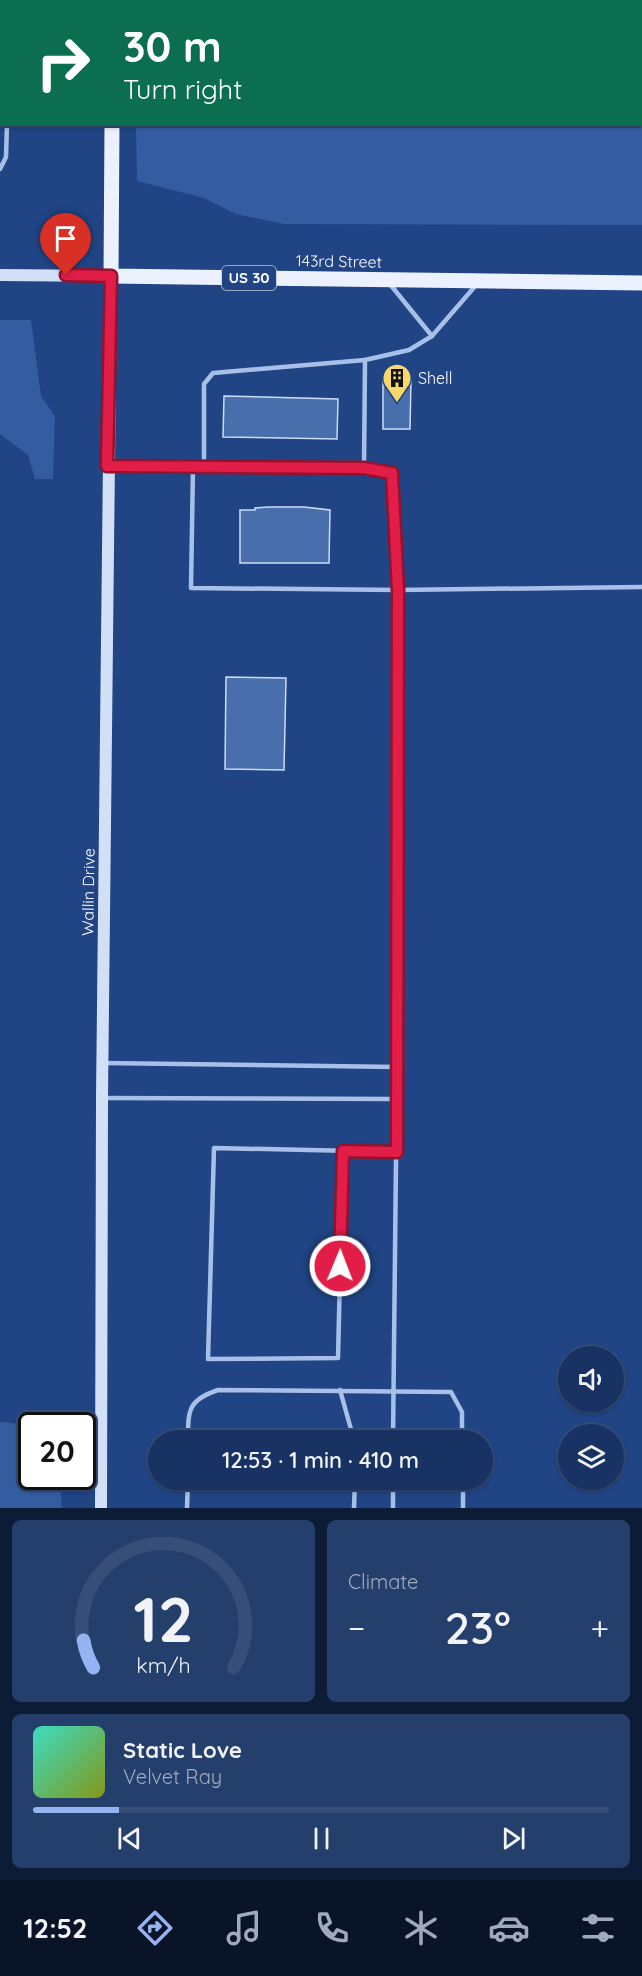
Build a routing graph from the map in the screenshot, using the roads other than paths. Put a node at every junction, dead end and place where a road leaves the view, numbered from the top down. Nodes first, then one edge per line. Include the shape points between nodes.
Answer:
1 (7, 126) edge
2 (112, 126) edge
3 (0, 169) edge
4 (0, 275) edge
5 (111, 276) junction
6 (387, 280) junction
7 (479, 282) junction
8 (642, 283) edge
9 (432, 336) junction
10 (365, 360) junction
11 (107, 466) junction
12 (204, 466) junction
13 (193, 467) junction
14 (364, 468) junction
15 (642, 587) edge
16 (398, 590) junction
17 (103, 1063) junction
18 (397, 1066) junction
19 (102, 1098) junction
20 (397, 1099) junction
21 (343, 1151) junction
22 (397, 1152) junction
23 (340, 1390) junction
24 (394, 1390) junction
25 (189, 1430) edge
26 (351, 1430) edge
27 (393, 1430) edge
28 (462, 1430) edge
29 (188, 1490) edge
30 (355, 1490) edge
31 (393, 1490) edge
32 (463, 1490) edge
33 (101, 1508) edge
34 (188, 1508) edge
35 (354, 1508) edge
36 (393, 1508) edge
37 (463, 1508) edge

1 - 3 lane via 6,157
2 - 5 main road
4 - 5 main road, 143rd Street
5 - 6 main road, 143rd Street / US 30
5 - 11 main road, Wallin Drive
6 - 7 main road, 143rd Street / US 30
6 - 9 lane
7 - 8 main road, 143rd Street / US 30
7 - 9 lane
9 - 10 lane via 409,350
10 - 12 lane via 213,373 204,384
10 - 14 lane
11 - 13 lane
11 - 17 main road, Wallin Drive
12 - 13 lane
12 - 14 lane
13 - 16 lane via 191,588
14 - 16 lane via 392,473
15 - 16 lane
16 - 18 lane
17 - 18 lane
17 - 19 main road, Wallin Drive
18 - 20 lane
19 - 20 lane
19 - 33 main road, Wallin Drive
20 - 22 lane
21 - 21 lane via 214,1148 208,1359 338,1358
21 - 22 lane
22 - 24 lane
23 - 24 lane
23 - 25 lane via 218,1390 201,1396 191,1407
23 - 26 lane
24 - 27 lane
24 - 28 lane via 451,1392 462,1412
29 - 34 lane
30 - 35 lane
31 - 36 lane
32 - 37 lane

